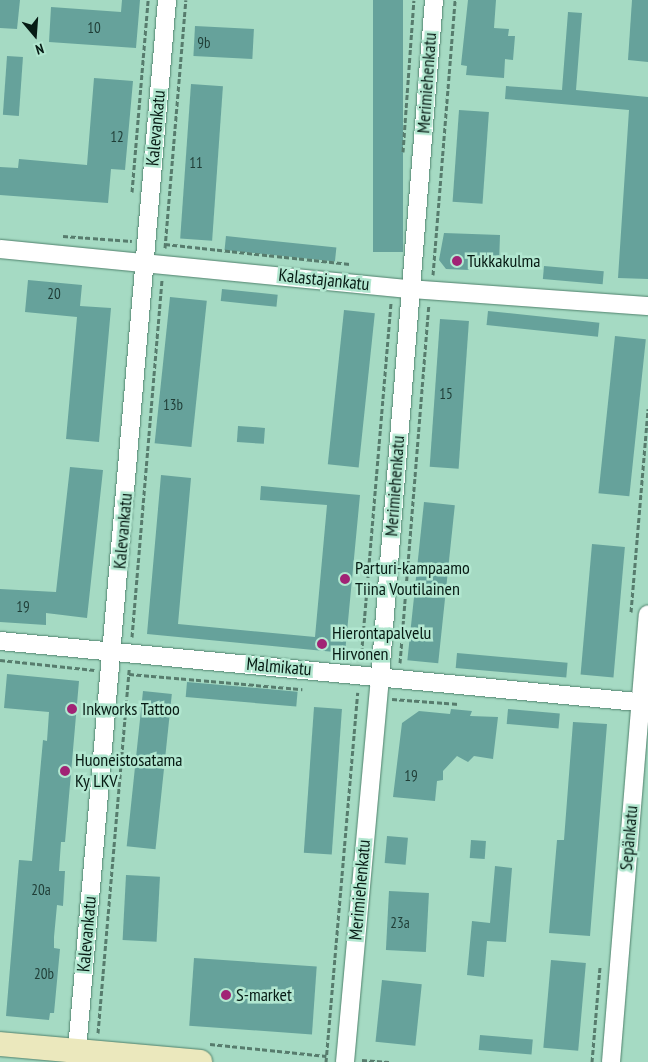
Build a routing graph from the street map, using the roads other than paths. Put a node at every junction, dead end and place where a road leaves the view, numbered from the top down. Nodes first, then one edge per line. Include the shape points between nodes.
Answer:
1 (167, 0) edge
2 (434, 0) edge
3 (0, 249) edge
4 (144, 262) junction
5 (402, 288) junction
6 (648, 306) edge
7 (648, 615) edge
8 (0, 641) edge
9 (122, 653) junction
10 (380, 677) junction
11 (644, 702) edge
12 (0, 1044) edge
13 (83, 1056) edge
14 (200, 1062) edge
15 (345, 1062) edge
16 (611, 1062) edge

1 - 4 street, Kalevankatu
2 - 5 street, Merimiehenkatu
3 - 4 street, Kalastajankatu
4 - 5 street, Kalastajankatu
4 - 9 street, Kalevankatu
5 - 6 street, Kalastajankatu
5 - 10 street, Merimiehenkatu
7 - 11 street, Sepänkatu
8 - 9 street, Malmikatu
9 - 10 street, Malmikatu
9 - 13 street, Kalevankatu
10 - 11 street, Malmikatu
10 - 15 street, Merimiehenkatu
11 - 16 street, Sepänkatu
12 - 13 main road
13 - 14 main road

